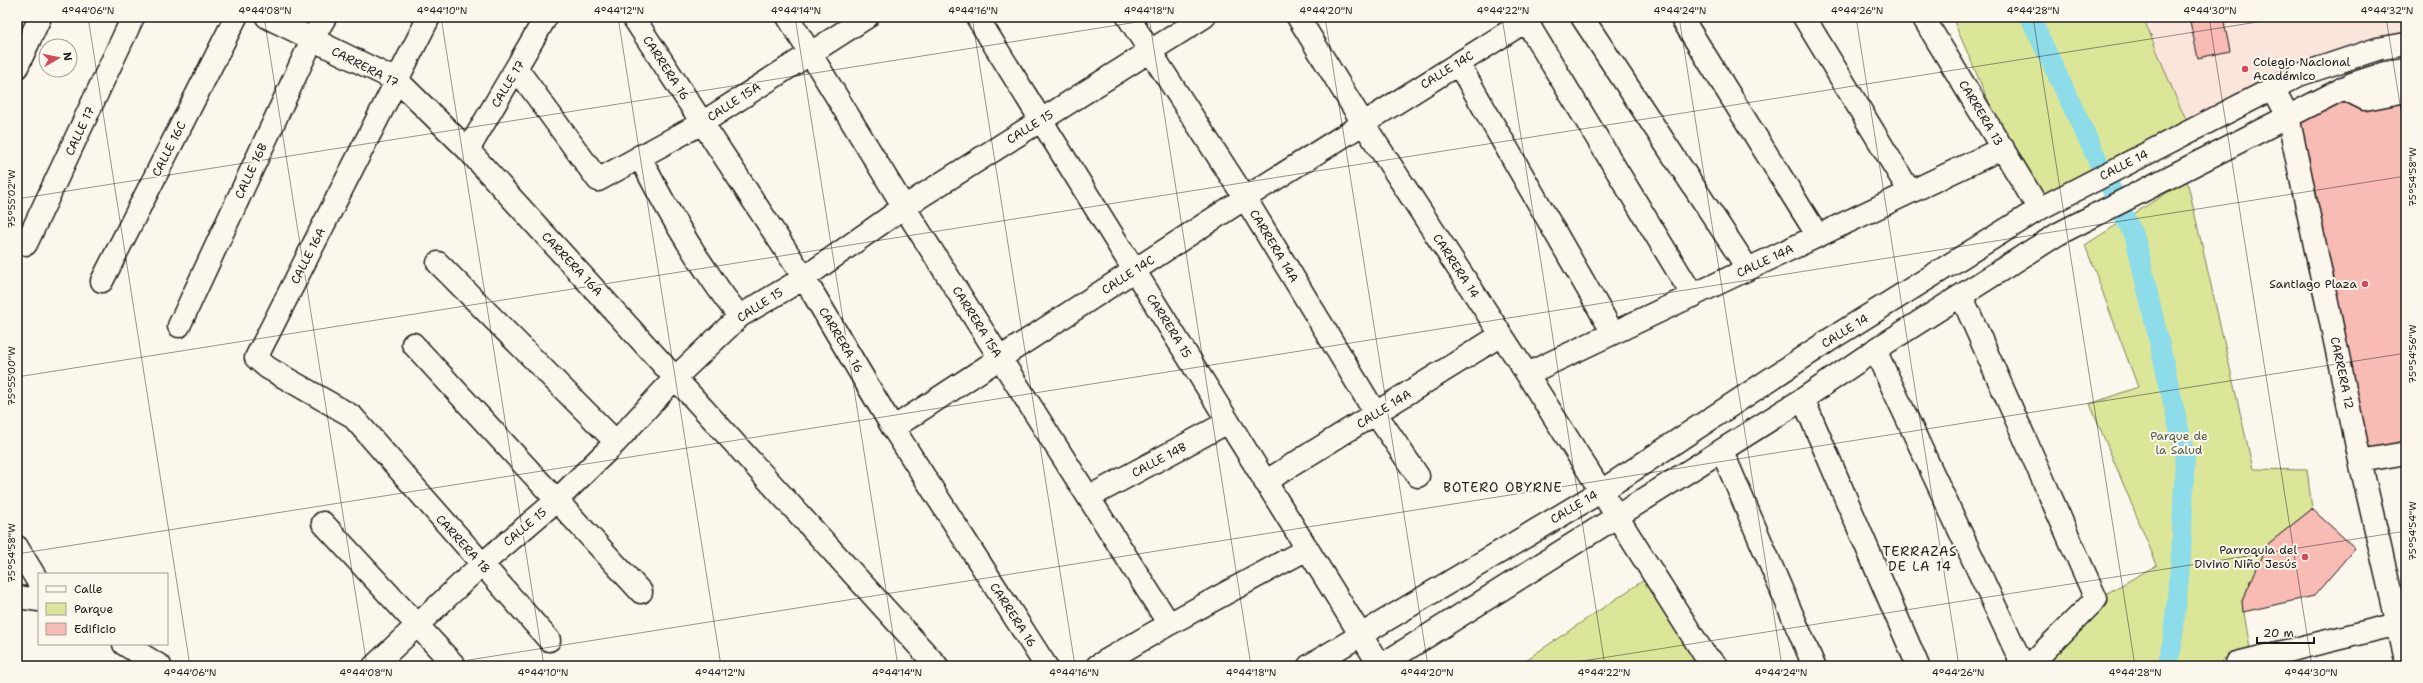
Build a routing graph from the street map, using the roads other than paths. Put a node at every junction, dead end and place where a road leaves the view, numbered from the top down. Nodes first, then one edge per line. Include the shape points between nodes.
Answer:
1 (40, 17) edge
2 (133, 17) edge
3 (236, 17) edge
4 (267, 17) edge
5 (325, 17) edge
6 (429, 17) edge
7 (546, 17) edge
8 (633, 17) edge
9 (788, 17) edge
10 (867, 17) edge
11 (977, 17) edge
12 (1128, 17) edge
13 (1204, 17) edge
14 (1298, 17) edge
15 (1582, 17) edge
16 (1681, 17) edge
17 (1804, 17) edge
18 (1923, 17) edge
19 (1529, 19) edge
20 (312, 40) junction
21 (2406, 44) edge
22 (2377, 49) junction
23 (1149, 52) junction
24 (810, 53) junction
25 (1458, 63) junction
26 (17, 67) edge
27 (517, 69) junction
28 (2396, 71) edge
29 (398, 81) junction
30 (2273, 88) junction
31 (2343, 88) junction
32 (2406, 91) edge
33 (2288, 116) junction
34 (1041, 120) junction
35 (702, 122) junction
36 (1363, 123) junction
37 (2003, 148) junction
38 (468, 150) junction
39 (640, 156) junction
40 (1910, 192) junction
41 (1245, 198) junction
42 (904, 206) junction
43 (2039, 209) junction
44 (1818, 236) junction
45 (26, 244) dead end
46 (438, 263) dead end
47 (1748, 269) junction
48 (1134, 271) junction
49 (804, 278) junction
50 (102, 281) dead end
51 (1693, 296) junction
52 (1962, 297) junction
53 (740, 316) junction
54 (179, 326) dead end
55 (1613, 333) junction
56 (1501, 334) junction
57 (413, 344) dead end
58 (1875, 350) junction
59 (1001, 360) junction
60 (1527, 374) junction
61 (676, 377) junction
62 (1803, 399) junction
63 (1376, 414) junction
64 (1228, 422) junction
65 (893, 428) junction
66 (616, 442) junction
67 (377, 447) joint
68 (1722, 450) junction
69 (2406, 453) edge
70 (2360, 462) junction
71 (1418, 476) dead end
72 (1265, 482) junction
73 (1600, 492) junction
74 (1089, 497) junction
75 (556, 501) junction
76 (1615, 516) junction
77 (323, 523) dead end
78 (17, 547) edge
79 (1307, 549) junction
80 (481, 565) junction
81 (38, 581) edge
82 (641, 592) dead end
83 (17, 597) edge
84 (38, 600) edge
85 (1169, 624) junction
86 (2398, 624) junction
87 (416, 626) junction
88 (1360, 635) junction
89 (549, 640) dead end
90 (126, 645) edge
91 (2406, 660) edge
92 (2237, 663) dead end
93 (160, 666) edge
94 (374, 666) edge
95 (455, 666) edge
96 (937, 666) edge
97 (1046, 666) edge
98 (1097, 666) edge
99 (1309, 666) edge
100 (1380, 666) edge
101 (1717, 666) edge
102 (1814, 666) edge
103 (1918, 666) edge
104 (2023, 666) edge
105 (2029, 666) edge

1 - 26 street
2 - 45 street, CALLE 17
3 - 50 street, CALLE 16C
4 - 20 street, CARRERA 17
5 - 20 street, CALLE 16B
6 - 29 street, CALLE 16A
7 - 27 street, CALLE 17
8 - 35 street, CARRERA 16
9 - 24 street, CARRERA 15A
10 - 24 street, CALLE 15A
11 - 34 street, CARRERA 15
12 - 23 street, CARRERA 14A
13 - 23 street, CALLE 15
14 - 36 street, CARRERA 14
15 - 47 street
16 - 44 street
17 - 40 street
18 - 37 street, CARRERA 13
19 - 25 street, CALLE 14C
19 - 51 street
20 - 29 street, CARRERA 17
20 - 54 street, CALLE 16B
21 - 22 street, CALLE 14
22 - 28 street
22 - 30 street, CALLE 14 via 2299,75
23 - 34 street, CALLE 15
23 - 41 street, CARRERA 14A
24 - 35 street, CALLE 15A
24 - 42 street, CARRERA 15A
25 - 36 street, CALLE 14C
25 - 55 street
27 - 38 street, CALLE 17
27 - 39 street, CALLE 15A via 598,180
28 - 31 street
29 - 38 street, CARRERA 17
29 - 67 street, CALLE 16A via 256,358 268,368 352,416
30 - 33 street, CARRERA 12
30 - 43 street, CALLE 14
31 - 32 street via 2364,99
31 - 33 street
33 - 52 street via 2058,234
33 - 70 street, CARRERA 12
34 - 42 street, CALLE 15
34 - 48 street, CARRERA 15
35 - 39 street, CALLE 15A
35 - 49 street, CARRERA 16
36 - 41 street, CALLE 14C
36 - 56 street, CARRERA 14
37 - 40 street, CALLE 14A
37 - 43 street, CARRERA 13
38 - 61 street, CARRERA 16A
39 - 53 street via 655,189 676,223 726,301
40 - 44 street, CALLE 14A
41 - 48 street, CALLE 14C
41 - 63 street, CARRERA 14A
42 - 49 street, CALLE 15
42 - 59 street, CARRERA 15A
43 - 73 street, CALLE 14 via 1834,337
44 - 47 street, CALLE 14A
46 - 66 street
47 - 51 street, CALLE 14A
48 - 59 street, CALLE 14C
48 - 64 street, CARRERA 15
49 - 53 street, CALLE 15
49 - 65 street, CARRERA 16
51 - 55 street, CALLE 14A
52 - 58 street
52 - 105 street via 2096,600
53 - 61 street, CALLE 15
55 - 60 street, CALLE 14A
56 - 60 street, CARRERA 14
56 - 63 street, CALLE 14A
57 - 75 street
58 - 62 street
58 - 104 street
59 - 65 street, CALLE 14C
59 - 74 street, CARRERA 15A
60 - 73 street, CARRERA 14
61 - 66 street, CALLE 15
61 - 96 street, CARRERA 16A
62 - 68 street
62 - 103 street
63 - 71 street, CARRERA 14A
63 - 72 street, CALLE 14A
64 - 72 street, CARRERA 15
64 - 74 street, CALLE 14B
65 - 97 street, CARRERA 16
66 - 75 street, CALLE 15
67 - 80 street, CARRERA 18
68 - 76 street
68 - 102 street
69 - 70 street
70 - 86 street, CARRERA 12
72 - 79 street, CARRERA 15
73 - 76 street, CARRERA 14
73 - 88 street, CALLE 14
74 - 85 street, CARRERA 15A
75 - 80 street, CALLE 15
75 - 82 street
76 - 100 street
76 - 101 street, CARRERA 14 via 1704,654
77 - 87 street
78 - 81 street
79 - 85 street
79 - 88 street, CARRERA 15
80 - 87 street, CALLE 15
80 - 89 street, CARRERA 18
83 - 84 street
85 - 98 street
86 - 91 street, CARRERA 12
86 - 92 street
87 - 94 street, CALLE 15
87 - 95 street
88 - 99 street, CALLE 14
88 - 100 street
90 - 93 street

